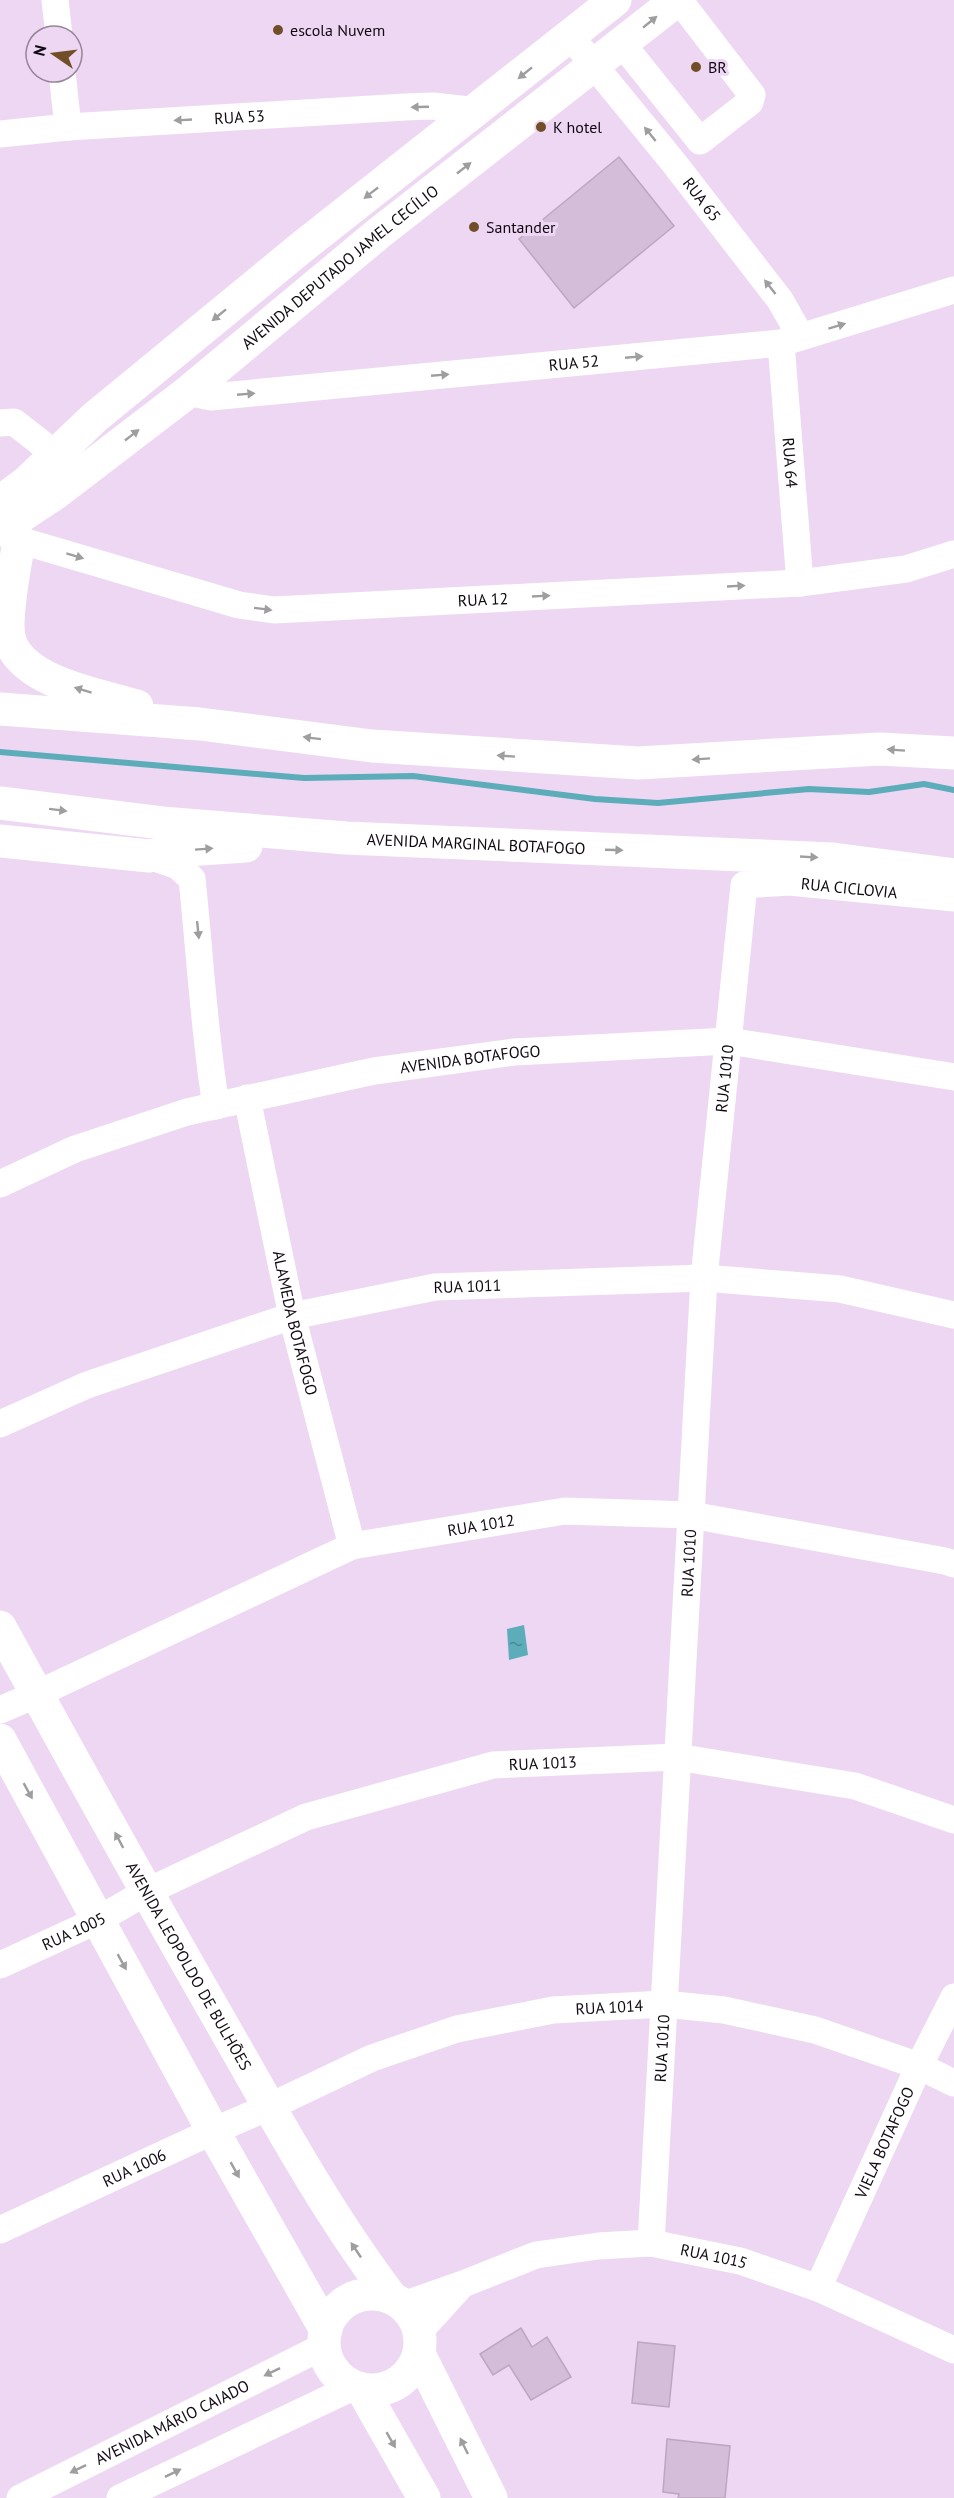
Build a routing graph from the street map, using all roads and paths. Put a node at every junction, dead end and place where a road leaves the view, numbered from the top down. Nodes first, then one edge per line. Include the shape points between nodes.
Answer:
1 (55, 0) edge
2 (615, 0) edge
3 (678, 0) edge
4 (58, 24) edge
5 (570, 36) junction
6 (622, 45) junction
7 (596, 66) junction
8 (63, 84) edge
9 (478, 111) junction
10 (68, 127) junction
11 (0, 134) edge
12 (700, 141) junction
13 (674, 163) junction
14 (954, 290) edge
15 (791, 340) junction
16 (188, 392) junction
17 (94, 418) junction
18 (0, 423) edge
19 (41, 443) junction
20 (0, 479) edge
21 (6, 530) edge
22 (954, 554) edge
23 (800, 583) junction
24 (0, 709) edge
25 (200, 724) junction
26 (954, 753) edge
27 (0, 803) edge
28 (346, 838) junction
29 (0, 840) edge
30 (149, 856) junction
31 (954, 874) edge
32 (744, 885) joint
33 (954, 898) edge
34 (729, 1041) junction
35 (954, 1077) edge
36 (247, 1098) junction
37 (216, 1106) junction
38 (0, 1184) edge
39 (704, 1278) junction
40 (954, 1315) edge
41 (292, 1316) junction
42 (0, 1424) edge
43 (691, 1515) junction
44 (352, 1546) junction
45 (954, 1564) edge
46 (0, 1627) edge
47 (37, 1694) junction
48 (0, 1710) edge
49 (0, 1740) edge
50 (677, 1757) junction
51 (954, 1820) edge
52 (146, 1892) junction
53 (98, 1920) junction
54 (0, 1965) edge
55 (954, 1997) edge
56 (664, 2004) junction
57 (919, 2066) junction
58 (954, 2083) edge
59 (269, 2107) junction
60 (213, 2131) junction
61 (0, 2230) edge
62 (651, 2243) junction
63 (463, 2284) junction
64 (818, 2288) junction
65 (397, 2301) junction
66 (325, 2338) junction
67 (419, 2343) junction
68 (954, 2350) edge
69 (357, 2388) junction
70 (133, 2495) edge
71 (20, 2498) edge
72 (424, 2498) edge
73 (491, 2498) edge

1 - 4 street
2 - 5 main road
6 -> 3 main road, AVENIDA DEPUTADO JAMEL CECÍLIO
3 - 12 street via 752,95 750,102
5 - 7 street, RUA 65
5 -> 9 main road
6 - 7 main road, AVENIDA DEPUTADO JAMEL CECÍLIO
6 - 12 street
13 -> 7 street, RUA 65
16 -> 7 main road, AVENIDA DEPUTADO JAMEL CECÍLIO via 379,233
8 - 10 street
9 -> 10 street, RUA 53 via 433,106
9 -> 17 main road via 302,247
10 - 11 street, RUA 53
12 - 13 street
15 -> 13 street, RUA 65 via 780,300
15 -> 14 street, RUA 52
16 -> 15 street, RUA 52 via 211,397
15 - 23 street, RUA 64
21 -> 16 main road, AVENIDA DEPUTADO JAMEL CECÍLIO
17 - 19 main road
17 - 21 main road via 27,482
18 - 19 street via 14,422
19 - 20 main road
21 -> 23 street, RUA 12 via 239,606 274,610
25 -> 21 main road via 51,680 21,660 10,640
22 - 23 street, RUA 12 via 906,569
24 - 25 main road
26 -> 25 main road via 880,748 638,763 372,746
27 -> 28 main road, AVENIDA MARGINAL BOTAFOGO via 162,823
30 -> 28 main road
28 -> 31 main road, AVENIDA MARGINAL BOTAFOGO via 833,859
29 - 30 main road
30 -> 37 street via 178,866 192,879
32 - 33 street, RUA CICLOVIA via 789,882
32 - 34 street, RUA 1010
34 - 35 street, AVENIDA BOTAFOGO
34 - 36 street, AVENIDA BOTAFOGO via 514,1053 374,1071
34 - 39 street, RUA 1010
36 - 37 street, AVENIDA BOTAFOGO
36 - 41 street, ALAMEDA BOTAFOGO
37 - 38 street, AVENIDA BOTAFOGO via 75,1149
39 - 40 street, RUA 1011 via 840,1289
39 - 41 street, RUA 1011 via 435,1287
39 - 43 street, RUA 1010
41 - 42 street, RUA 1011 via 87,1385
41 - 44 street, ALAMEDA BOTAFOGO
43 - 44 street, RUA 1012 via 565,1511
43 - 45 street, RUA 1012
43 - 50 street, RUA 1010
44 - 47 street, RUA 1012
46 - 47 main road, AVENIDA LEOPOLDO DE BULHÕES
47 - 48 street, RUA 1012
52 -> 47 main road, AVENIDA LEOPOLDO DE BULHÕES
49 -> 53 main road
50 - 51 street, RUA 1013 via 855,1786
50 - 52 street, RUA 1013 via 493,1765 306,1817
50 - 56 street, RUA 1010
52 - 53 street, RUA 1005
52 - 59 main road, AVENIDA LEOPOLDO DE BULHÕES
53 - 54 street, RUA 1005
53 -> 60 main road
55 - 57 street, VIELA BOTAFOGO
56 - 57 street, RUA 1014 via 724,2010 815,2030
56 - 59 street, RUA 1014 via 553,2010 457,2030 372,2058
56 - 62 street, RUA 1010
57 - 58 street, RUA 1014
57 - 64 street, VIELA BOTAFOGO
59 - 60 street, RUA 1006
65 -> 59 main road, AVENIDA LEOPOLDO DE BULHÕES via 355,2251
60 - 61 street, RUA 1006
60 -> 66 main road
62 - 63 street, RUA 1015 via 536,2255
62 - 64 street, RUA 1015 via 740,2261
63 - 65 street, RUA 1015
63 - 67 street, RUA 1015
64 - 68 street, RUA 1015
65 - 66 main road via 375,2294 351,2299 332,2315
65 - 67 main road via 413,2317
66 - 69 main road via 327,2359 333,2371
66 -> 71 street, AVENIDA MÁRIO CAIADO
67 - 69 main road via 414,2365 397,2383 386,2388
73 -> 67 main road
70 -> 69 street
69 -> 72 main road

